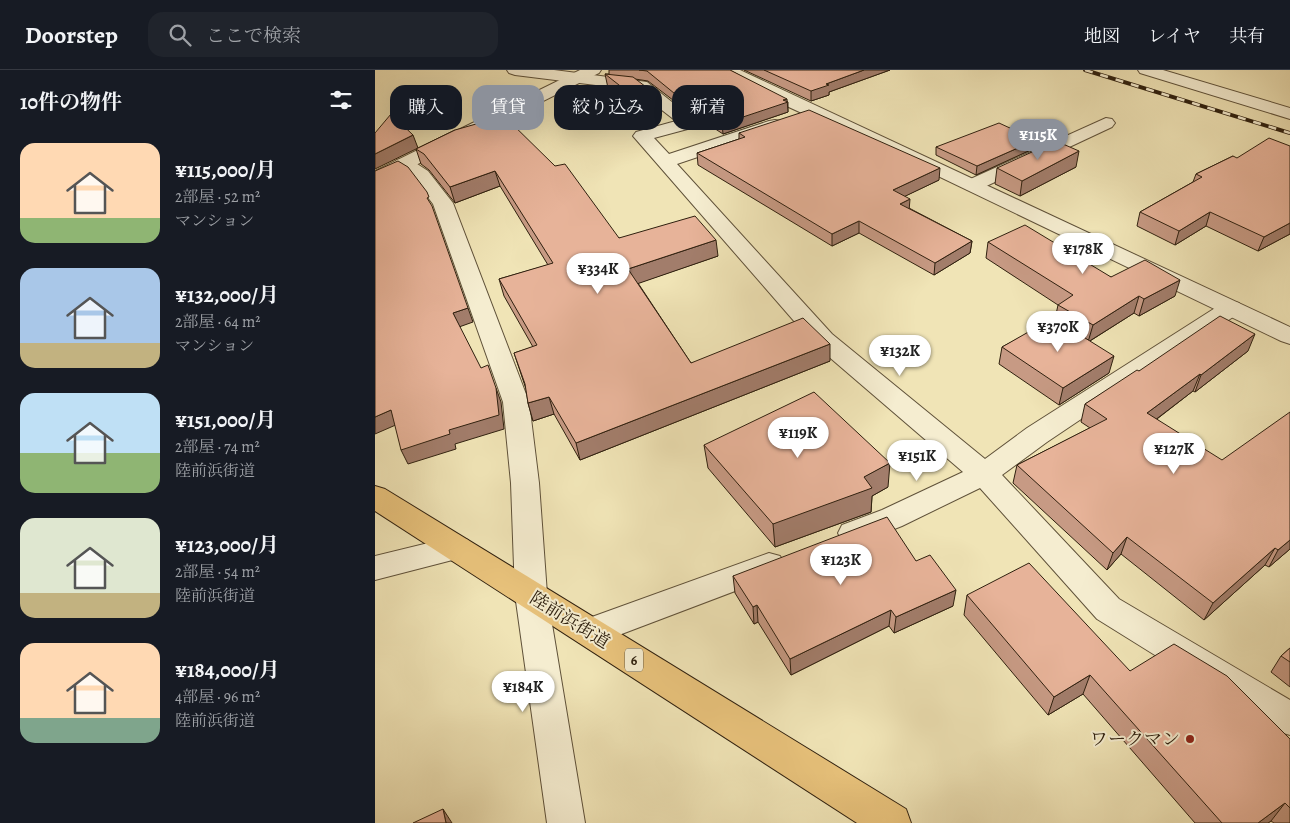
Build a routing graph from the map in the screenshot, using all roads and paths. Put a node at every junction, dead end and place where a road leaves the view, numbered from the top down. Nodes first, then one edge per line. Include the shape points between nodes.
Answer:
1 (515, 70) edge
2 (728, 70) edge
3 (1146, 70) edge
4 (585, 74) edge
5 (813, 112) junction
6 (1290, 114) edge
7 (1106, 123) dead end
8 (665, 162) junction
9 (404, 164) junction
10 (375, 178) edge
11 (973, 185) junction
12 (1231, 308) junction
13 (1290, 336) edge
14 (984, 474) junction
15 (375, 496) edge
16 (828, 542) edge
17 (457, 548) junction
18 (791, 556) edge
19 (375, 568) edge
20 (531, 594) junction
21 (590, 632) junction
22 (1290, 720) edge
23 (566, 823) edge
24 (892, 823) edge

1 - 4 street
2 - 5 street
3 - 6 street
4 - 8 street via 641,86 689,123 642,136
4 - 9 street
5 - 8 street
5 - 11 street
7 - 11 street
8 - 14 street via 823,339
9 - 10 street
9 - 20 street via 421,175 443,202 516,402 525,483
11 - 12 street
12 - 13 street
12 - 14 street via 1037,435
14 - 16 street via 892,518
14 - 22 street via 1108,609
15 - 17 highway, 陸前浜街道 / 6
17 - 19 street
17 - 20 highway, 陸前浜街道 / 6
18 - 21 street
20 - 21 highway, 陸前浜街道 / 6
20 - 23 street
21 - 24 highway, 陸前浜街道 / 6

